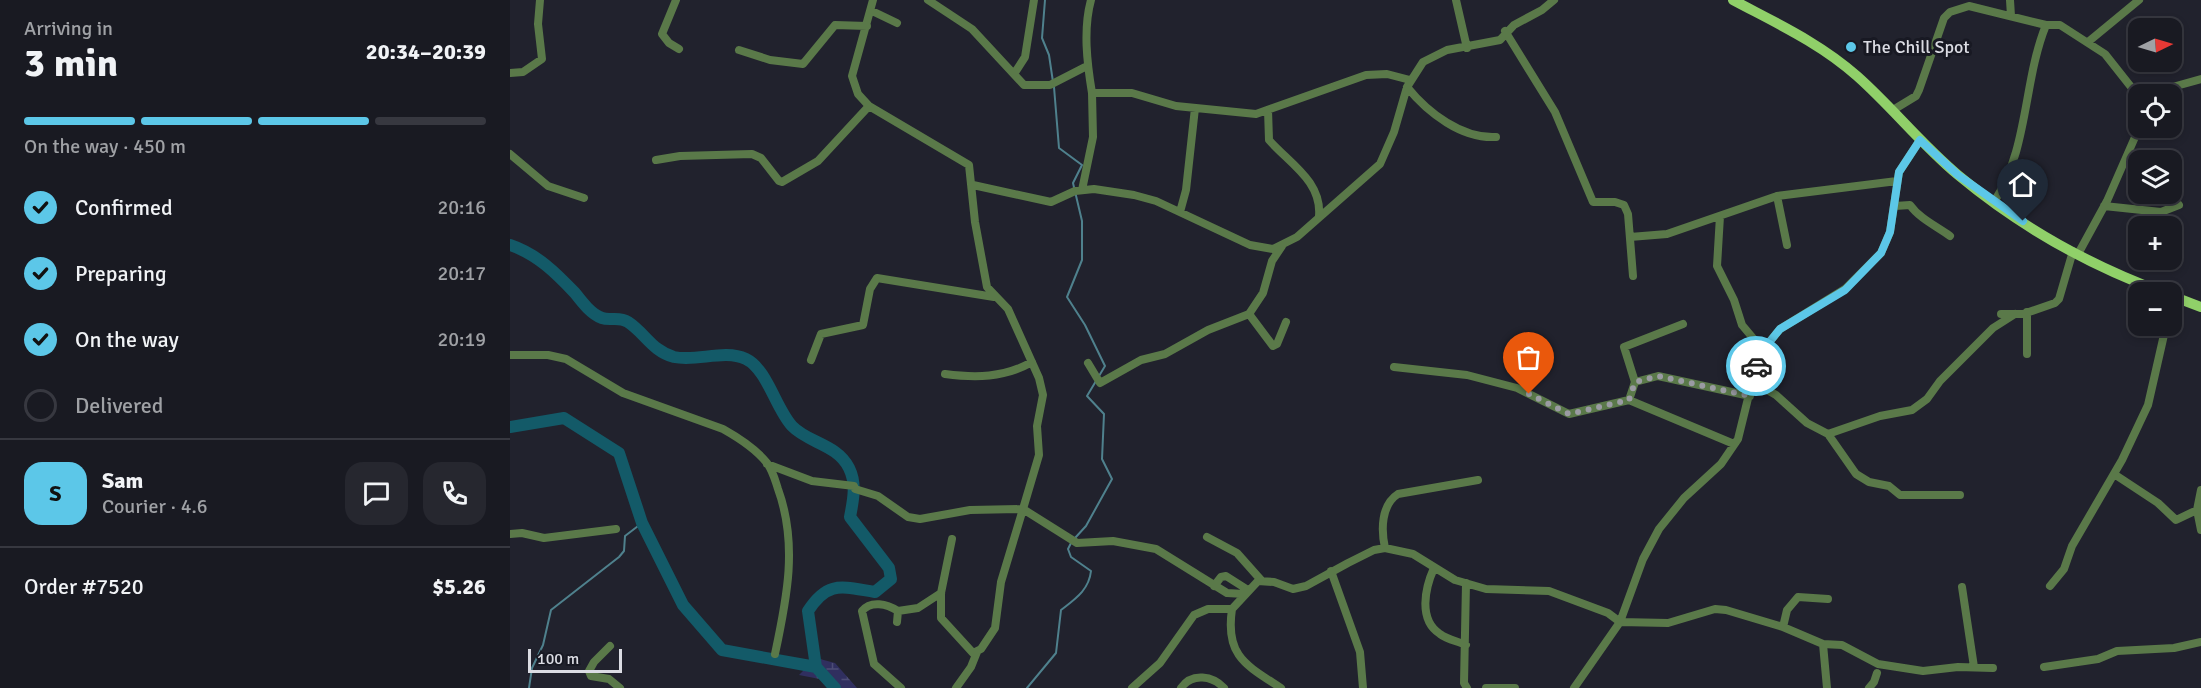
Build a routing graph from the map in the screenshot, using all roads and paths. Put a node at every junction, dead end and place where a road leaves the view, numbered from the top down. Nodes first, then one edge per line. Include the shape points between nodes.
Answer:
1 (540, 0) edge
2 (676, 0) edge
3 (873, 0) edge
4 (928, 0) edge
5 (1034, 0) edge
6 (1091, 0) edge
7 (1456, 0) edge
8 (1554, 0) edge
9 (1733, 0) edge
10 (2010, 0) edge
11 (2139, 0) edge
12 (872, 11) junction
13 (2011, 16) junction
14 (897, 23) dead end
15 (2046, 25) junction
16 (867, 26) junction
17 (1505, 31) junction
18 (2088, 42) junction
19 (1467, 48) junction
20 (679, 49) dead end
21 (739, 50) dead end
22 (1088, 66) junction
23 (510, 73) edge
24 (1014, 74) junction
25 (2201, 79) edge
26 (1408, 83) junction
27 (2128, 84) edge
28 (2182, 84) edge
29 (1092, 93) junction
30 (869, 106) junction
31 (1195, 108) junction
32 (1268, 110) junction
33 (1893, 110) junction
34 (1496, 137) dead end
35 (2134, 138) edge
36 (1920, 140) junction
37 (510, 154) edge
38 (656, 160) dead end
39 (1897, 181) junction
40 (973, 185) junction
41 (1082, 190) junction
42 (1777, 196) junction
43 (584, 198) dead end
44 (1994, 202) junction
45 (2179, 205) dead end
46 (1894, 206) junction
47 (2103, 206) junction
48 (1180, 212) junction
49 (1319, 216) junction
50 (1720, 216) junction
51 (1950, 236) dead end
52 (1630, 237) junction
53 (1787, 245) dead end
54 (1282, 246) junction
55 (2076, 253) junction
56 (1633, 276) dead end
57 (2136, 282) edge
58 (994, 297) junction
59 (2182, 300) edge
60 (2201, 307) edge
61 (2027, 312) junction
62 (1249, 314) junction
63 (2001, 314) dead end
64 (2015, 314) junction
65 (1286, 322) dead end
66 (1683, 324) dead end
67 (2164, 336) edge
68 (1763, 350) junction
69 (2027, 354) dead end
70 (510, 355) edge
71 (811, 360) dead end
72 (1032, 362) junction
73 (1088, 363) dead end
74 (1394, 367) dead end
75 (945, 374) dead end
76 (1752, 381) junction
77 (1635, 382) junction
78 (1750, 396) junction
79 (1629, 400) junction
80 (1828, 434) junction
81 (1734, 444) junction
82 (767, 464) junction
83 (2114, 474) junction
84 (1478, 480) dead end
85 (2201, 490) edge
86 (1960, 495) dead end
87 (1023, 509) junction
88 (2199, 512) edge
89 (616, 529) dead end
90 (2201, 530) edge
91 (510, 534) edge
92 (1208, 537) dead end
93 (952, 539) dead end
94 (1385, 548) junction
95 (1434, 568) junction
96 (1331, 571) junction
97 (1466, 583) junction
98 (2050, 585) dead end
99 (1214, 586) junction
100 (1252, 587) junction
101 (1962, 587) dead end
102 (941, 593) junction
103 (1828, 599) dead end
104 (1232, 609) junction
105 (898, 610) junction
106 (897, 622) dead end
107 (1620, 622) junction
108 (1783, 627) junction
109 (2201, 642) edge
110 (1823, 644) junction
111 (1466, 645) junction
112 (610, 646) dead end
113 (977, 652) junction
114 (775, 654) dead end
115 (1974, 667) junction
116 (2044, 667) dead end
117 (1993, 668) dead end
118 (1877, 673) dead end
119 (620, 688) edge
120 (901, 688) edge
121 (956, 688) edge
122 (1132, 688) edge
123 (1181, 688) edge
124 (1224, 688) edge
125 (1281, 688) edge
126 (1363, 688) edge
127 (1467, 688) edge
128 (1486, 688) edge
129 (1513, 688) edge
130 (1574, 688) edge
131 (1827, 688) edge
132 (1869, 688) edge

1 - 23 street via 542,59 523,72
2 - 20 street via 662,34
3 - 12 street
4 - 24 street via 972,29
5 - 24 street via 1025,57
6 - 22 street
7 - 19 street
8 - 17 street
9 - 33 main road via 1795,31 1828,53
10 - 13 street
11 - 18 street
12 - 14 street
12 - 16 street
13 - 15 street
13 - 33 street via 1969,6 1950,12 1944,18 1916,96
15 - 18 street via 2060,25
15 - 44 street via 2018,147
16 - 21 street via 835,25 803,64 770,60
16 - 30 street via 852,76 858,94
17 - 19 street via 1500,40
17 - 52 street via 1555,112 1593,202 1624,206
18 - 27 street via 2113,62
19 - 26 street via 1459,46 1431,56
22 - 24 street via 1050,85 1024,85
22 - 29 street
25 - 28 street
26 - 32 street via 1387,74 1366,75
26 - 34 street via 1454,128 1484,138
26 - 49 street via 1380,164
29 - 31 street via 1132,93
29 - 41 street via 1092,137
30 - 38 street via 818,161 782,182 757,155
30 - 40 street via 969,165
31 - 32 street via 1256,114
31 - 48 street
32 - 49 street via 1269,140 1307,178 1317,194
33 - 36 main road
35 - 47 street
36 - 39 street via 1901,166
36 - 44 main road
37 - 43 street via 548,186
39 - 42 street
39 - 46 street
40 - 41 street via 1051,202
40 - 58 street via 983,270
41 - 48 street via 1134,195
42 - 50 street
42 - 53 street
44 - 55 main road
45 - 47 street via 2161,212
46 - 51 street via 1910,205 1917,215
46 - 68 street via 1889,238 1871,264 1838,295 1780,329
47 - 55 street
48 - 54 street via 1250,245 1274,249
49 - 54 street
50 - 52 street via 1667,234
50 - 68 street via 1717,266 1742,325
52 - 56 street
54 - 62 street
55 - 57 main road
55 - 61 street via 2059,299
58 - 71 street via 877,278 870,289 863,326 822,334
58 - 72 street via 1008,309
59 - 60 main road
61 - 64 street
61 - 69 street
62 - 65 street via 1273,346
62 - 73 street via 1208,330 1165,354 1141,360 1100,383
63 - 64 street
64 - 80 street via 1993,328 1928,399 1912,410 1880,416
66 - 77 street via 1625,344 1623,350
67 - 83 street via 2148,405
68 - 76 street
70 - 82 street via 566,359 623,393 723,429 747,444
72 - 75 street via 1014,371 979,377
72 - 87 street via 1042,395 1037,426 1039,455
74 - 79 street via 1467,375 1517,388 1569,414
76 - 78 street
76 - 80 street
77 - 78 street via 1658,376
77 - 79 street
78 - 81 street
79 - 81 street
80 - 86 street via 1856,474 1869,482 1889,486 1900,495
81 - 107 street via 1721,464 1684,498 1659,530 1643,559
82 - 87 street via 812,481 854,486 878,496 909,517 920,519 981,509
82 - 114 street via 786,514 790,546
83 - 88 street via 2158,502 2176,520
83 - 98 street via 2072,546 2064,569
84 - 94 street via 1398,494 1386,509
85 - 88 street
87 - 99 street via 1077,543 1113,541 1156,549
87 - 113 street via 1001,582 995,628
88 - 90 street
89 - 91 street via 544,538
92 - 100 street via 1237,554
93 - 102 street
94 - 95 street via 1413,554
94 - 96 street
95 - 97 street
95 - 111 street via 1425,588 1429,620 1437,633
96 - 100 street via 1293,589
96 - 126 street via 1360,652
97 - 107 street via 1500,590 1549,591 1608,613
97 - 111 street
99 - 100 street via 1230,594
99 - 100 street via 1226,576
100 - 104 street
101 - 115 street
102 - 105 street via 918,608
102 - 113 street via 944,622 969,650
103 - 108 street via 1798,597 1786,610
104 - 122 street via 1204,609 1194,615 1160,663
104 - 125 street via 1230,639 1238,654 1252,670
105 - 106 street
105 - 120 street via 873,605 862,611 874,664
107 - 108 street via 1668,624 1715,609
107 - 130 street
108 - 110 street
109 - 116 street via 2174,648 2117,651 2098,659
110 - 115 street via 1842,645 1878,664 1898,668
110 - 131 street
111 - 127 street
112 - 119 street via 589,671 591,676 609,679
113 - 121 street
115 - 117 street
118 - 132 street
123 - 124 street via 1200,677 1211,678
128 - 129 street

